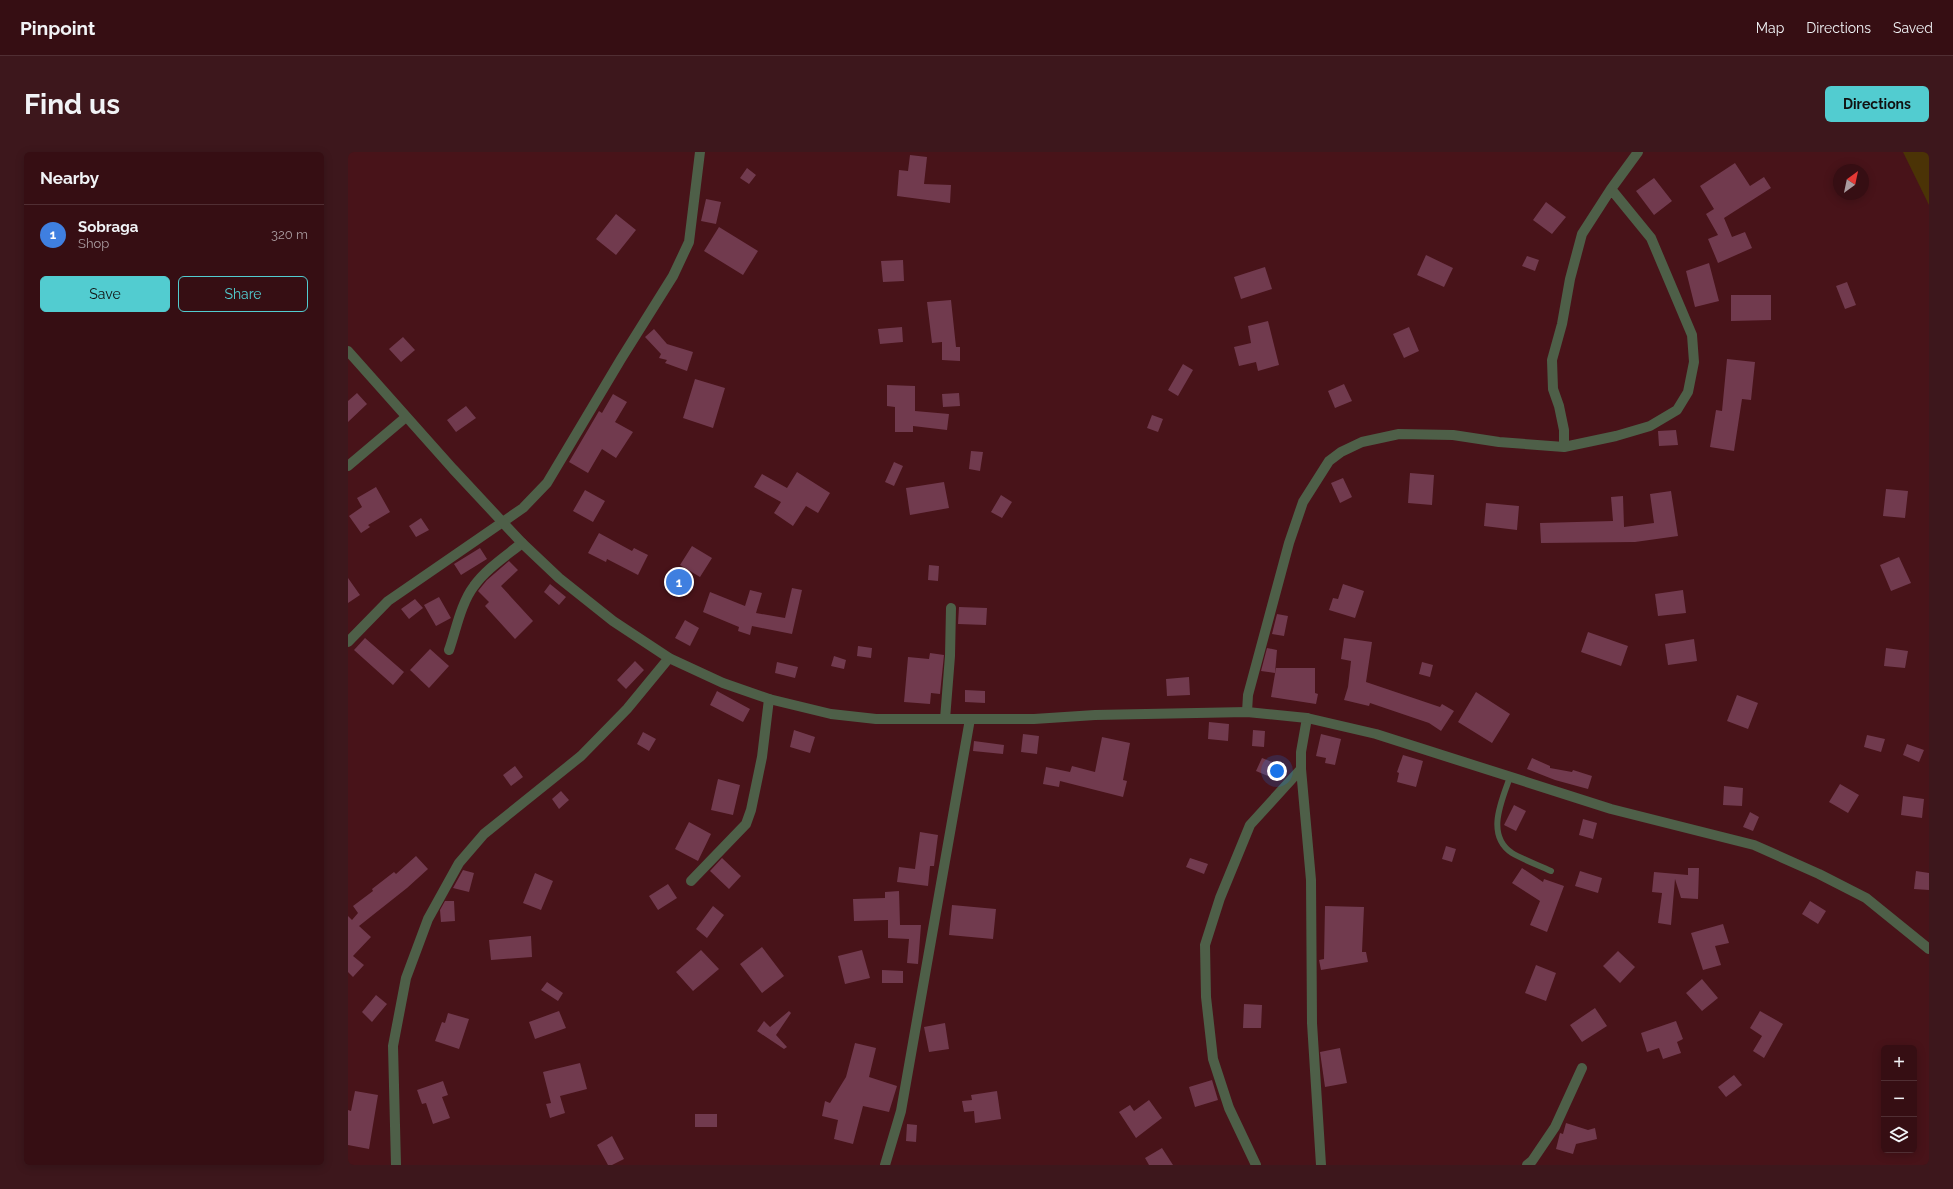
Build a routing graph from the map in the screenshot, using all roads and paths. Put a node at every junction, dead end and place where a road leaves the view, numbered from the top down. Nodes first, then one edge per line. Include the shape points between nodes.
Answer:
1 (700, 152) edge
2 (1638, 152) edge
3 (1611, 189) junction
4 (348, 350) edge
5 (406, 417) junction
6 (1564, 447) junction
7 (348, 466) edge
8 (502, 522) junction
9 (522, 543) junction
10 (951, 608) dead end
11 (348, 642) edge
12 (449, 650) dead end
13 (669, 658) junction
14 (768, 699) junction
15 (1247, 712) junction
16 (945, 718) junction
17 (1307, 718) junction
18 (970, 719) junction
19 (1301, 770) junction
20 (1510, 777) junction
21 (1551, 871) dead end
22 (691, 881) dead end
23 (1929, 949) edge
24 (1582, 1068) dead end
25 (396, 1165) edge
26 (885, 1165) edge
27 (1256, 1165) edge
28 (1321, 1165) edge
29 (1527, 1165) edge

1 - 8 street via 689,242 673,276 547,483 523,508
2 - 3 street
3 - 6 street via 1582,234 1552,360 1553,389 1564,430
3 - 6 street via 1651,238 1692,334 1694,362 1688,392 1677,410 1650,426
4 - 5 street
5 - 7 street
5 - 8 street
6 - 15 street via 1499,442 1453,435 1399,434 1362,442 1329,461 1303,502 1248,695
8 - 9 street
8 - 11 street via 388,601
9 - 12 street via 473,586
9 - 13 street via 591,604
10 - 16 street
13 - 14 street via 723,683
13 - 25 street via 627,709 581,756 484,834 459,863 428,919 406,978 393,1046
14 - 16 street via 831,714 876,719
14 - 22 street via 762,757 746,824
15 - 17 street
15 - 18 street
16 - 18 street
17 - 19 street via 1301,752
17 - 20 street via 1376,734
18 - 26 street via 901,1111
19 - 27 street via 1250,825 1220,898 1206,945 1206,997 1213,1059 1229,1108
19 - 28 street via 1311,880 1312,1023
20 - 21 lane via 1500,807 1498,836 1512,853
20 - 23 street via 1611,809 1754,845 1866,898
24 - 29 street via 1556,1127

